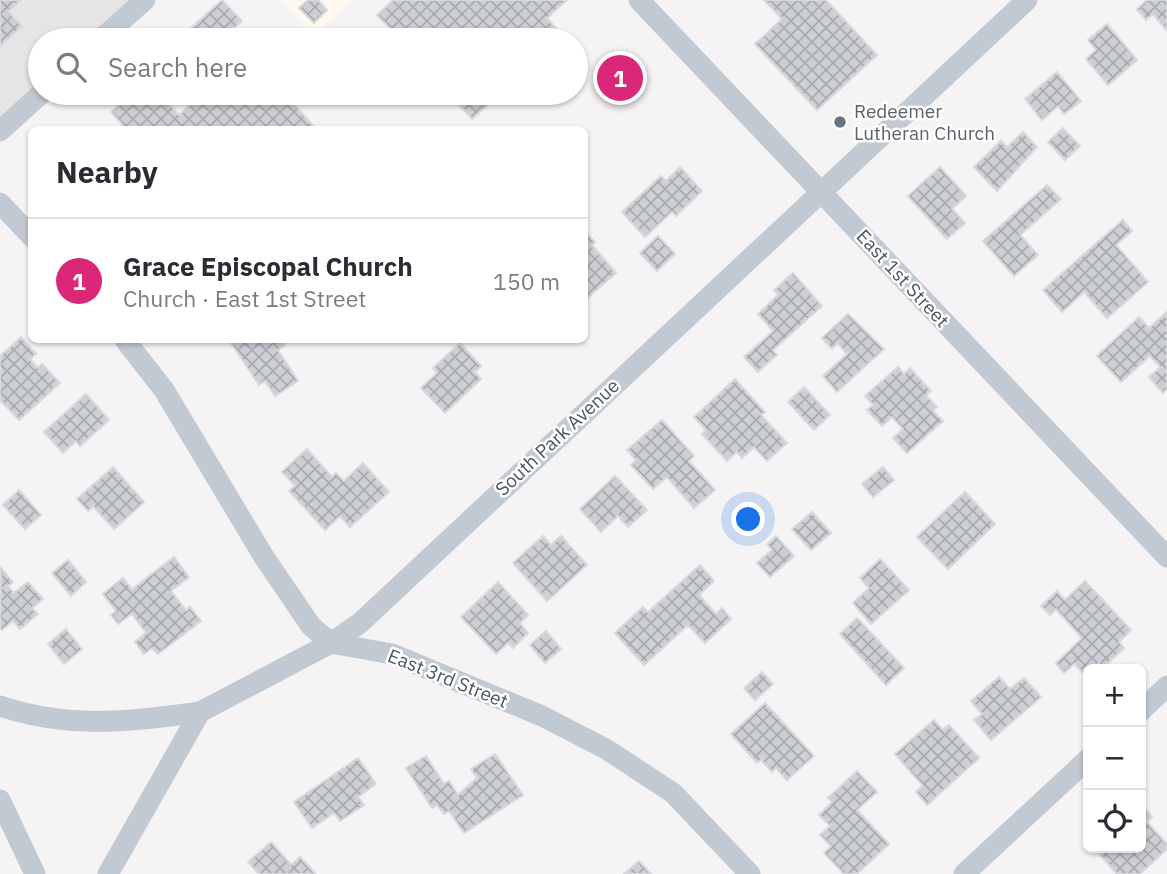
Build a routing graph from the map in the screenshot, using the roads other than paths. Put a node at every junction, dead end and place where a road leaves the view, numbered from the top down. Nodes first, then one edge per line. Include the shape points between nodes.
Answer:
1 (145, 0) edge
2 (639, 0) edge
3 (1027, 0) edge
4 (114, 28) edge
5 (29, 105) edge
6 (0, 131) edge
7 (819, 190) junction
8 (0, 203) edge
9 (28, 233) edge
10 (127, 343) edge
11 (1167, 557) edge
12 (331, 643) junction
13 (1167, 686) edge
14 (1146, 705) edge
15 (0, 706) edge
16 (200, 712) junction
17 (1083, 764) edge
18 (0, 800) edge
19 (35, 874) edge
20 (108, 874) edge
21 (750, 874) edge
22 (964, 874) edge

1 - 4 street
2 - 7 street, East 1st Street
3 - 7 street, South Park Avenue
5 - 6 street
7 - 11 street, East 1st Street
7 - 12 street, South Park Avenue via 387,600
8 - 9 street
10 - 12 street via 164,390 290,597 311,626
12 - 16 street, South Park Avenue
12 - 21 street, East 3rd Street via 392,653 542,716 606,749 673,793
13 - 14 street
15 - 16 street via 27,715 100,723
16 - 20 street
17 - 22 street
18 - 19 street

